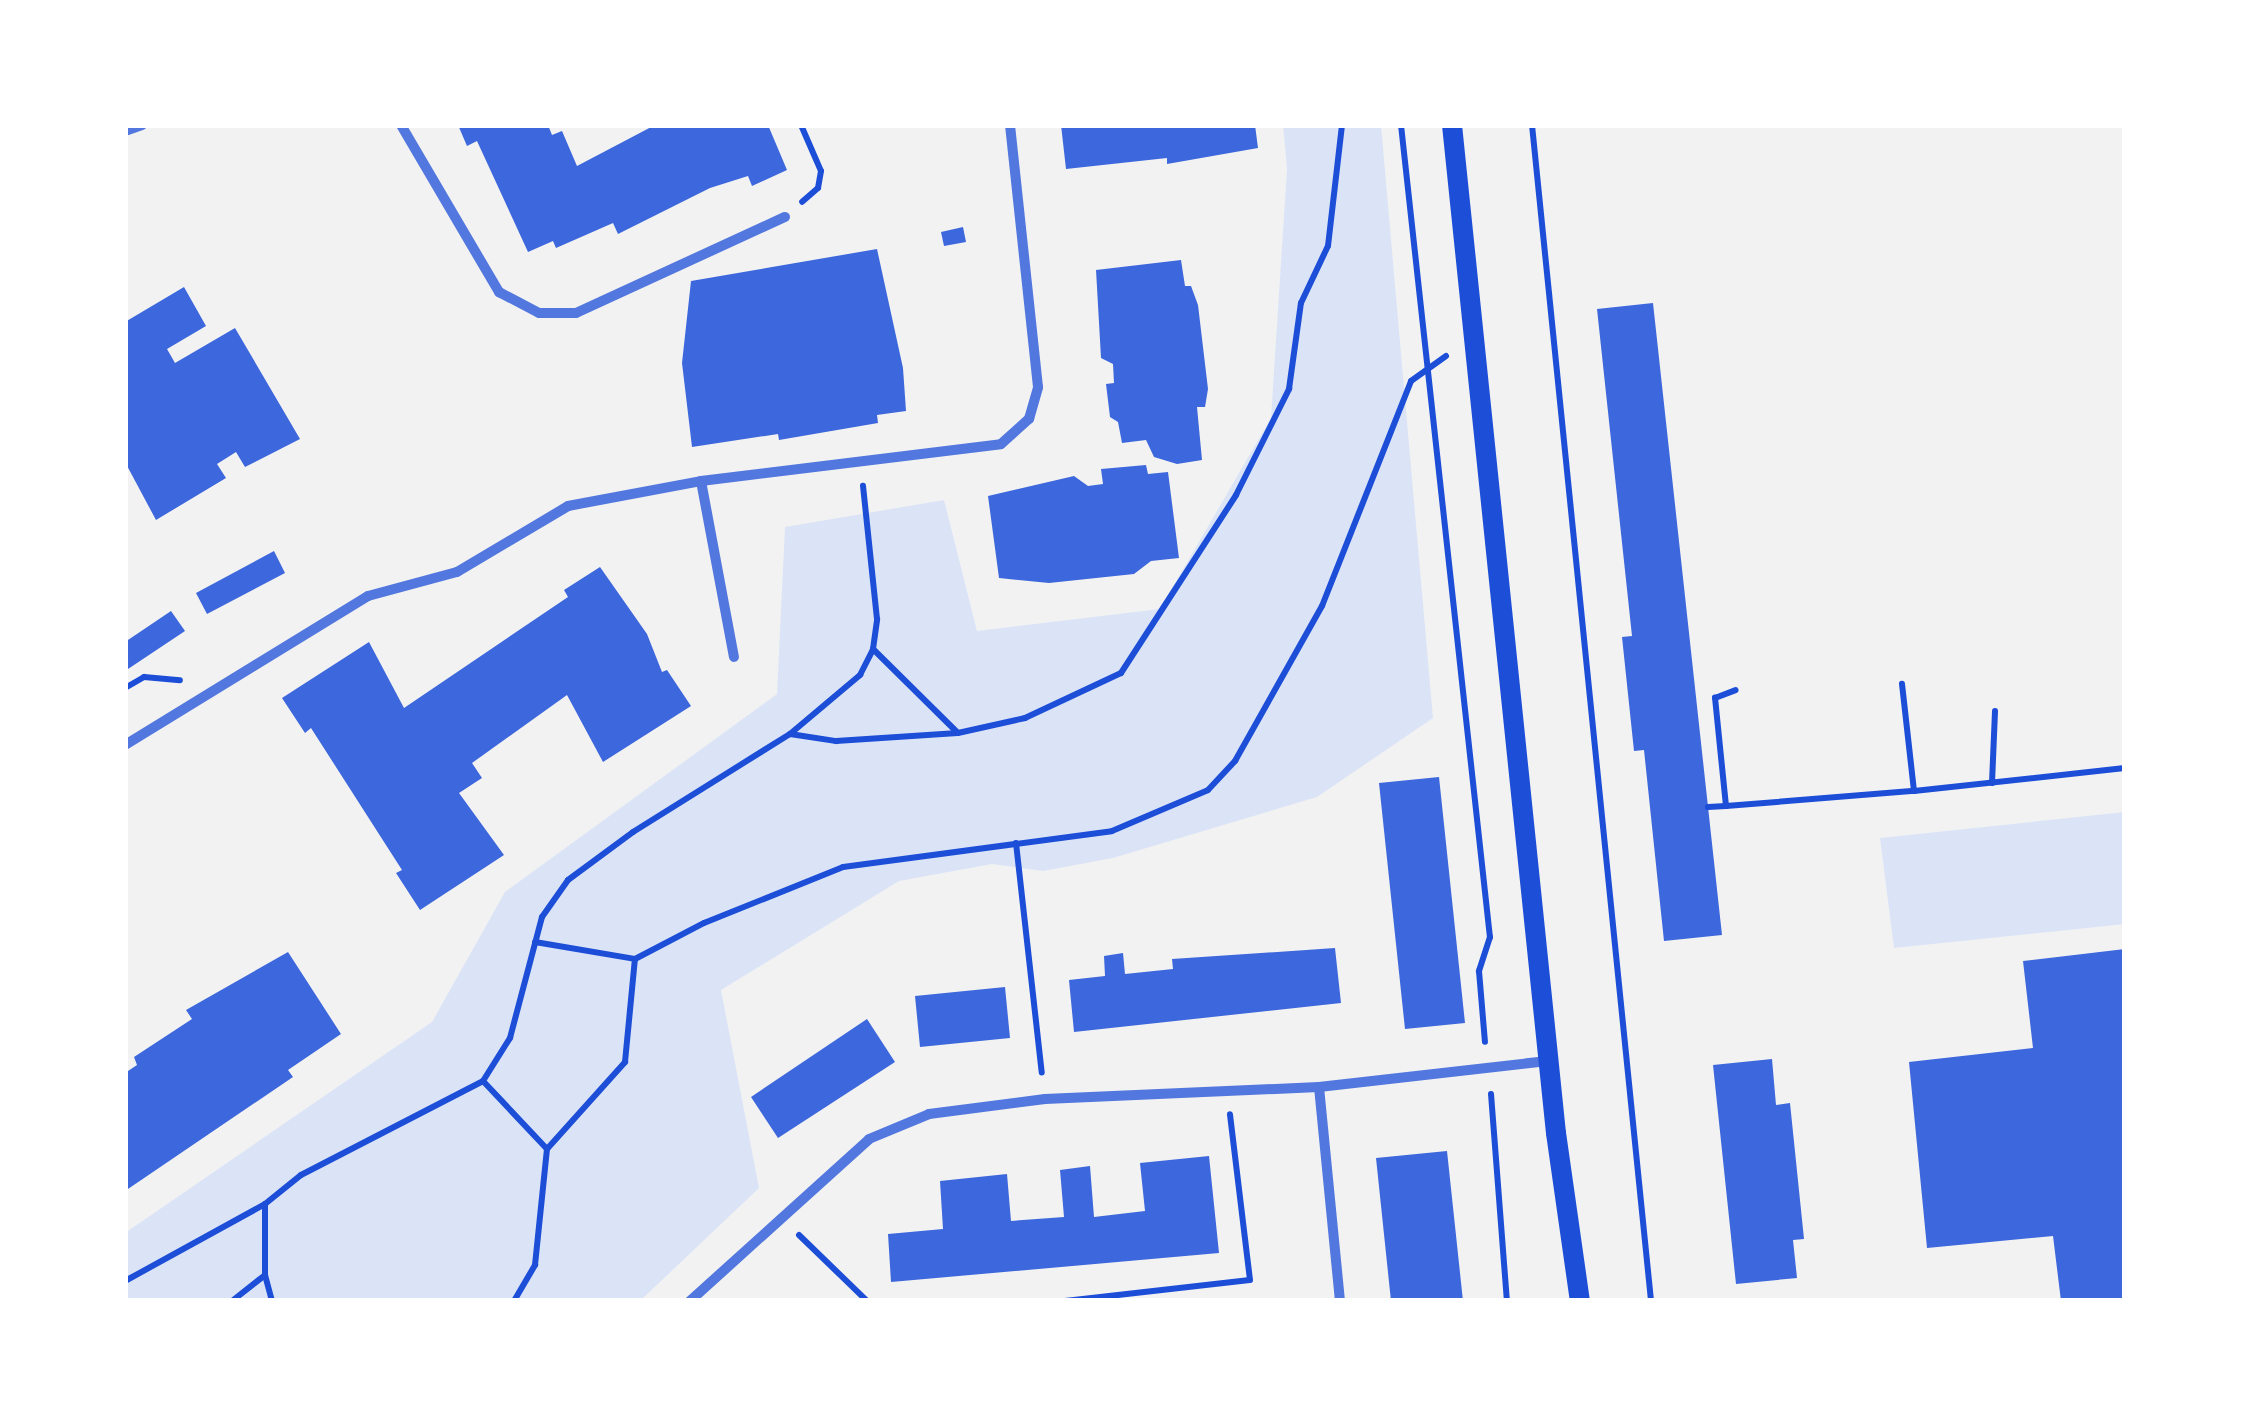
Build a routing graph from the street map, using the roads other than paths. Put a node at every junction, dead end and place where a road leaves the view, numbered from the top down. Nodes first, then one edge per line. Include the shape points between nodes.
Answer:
1 (142, 125) edge
2 (401, 125) edge
3 (1010, 125) edge
4 (1452, 125) edge
5 (125, 132) edge
6 (785, 217) road end
7 (701, 481) junction
8 (734, 657) dead end
9 (125, 745) edge
10 (1549, 1061) junction
11 (1319, 1087) junction
12 (690, 1301) edge
13 (1340, 1301) edge
14 (1580, 1301) edge

1 - 5 street
2 - 6 street via 499,292 539,312 576,312
3 - 7 street via 1038,387 1028,420 1001,444
4 - 10 main road
7 - 8 street
7 - 9 street via 568,506 457,572 368,596
10 - 11 street
10 - 14 main road
11 - 12 street via 1045,1099 929,1114 869,1139
11 - 13 street

